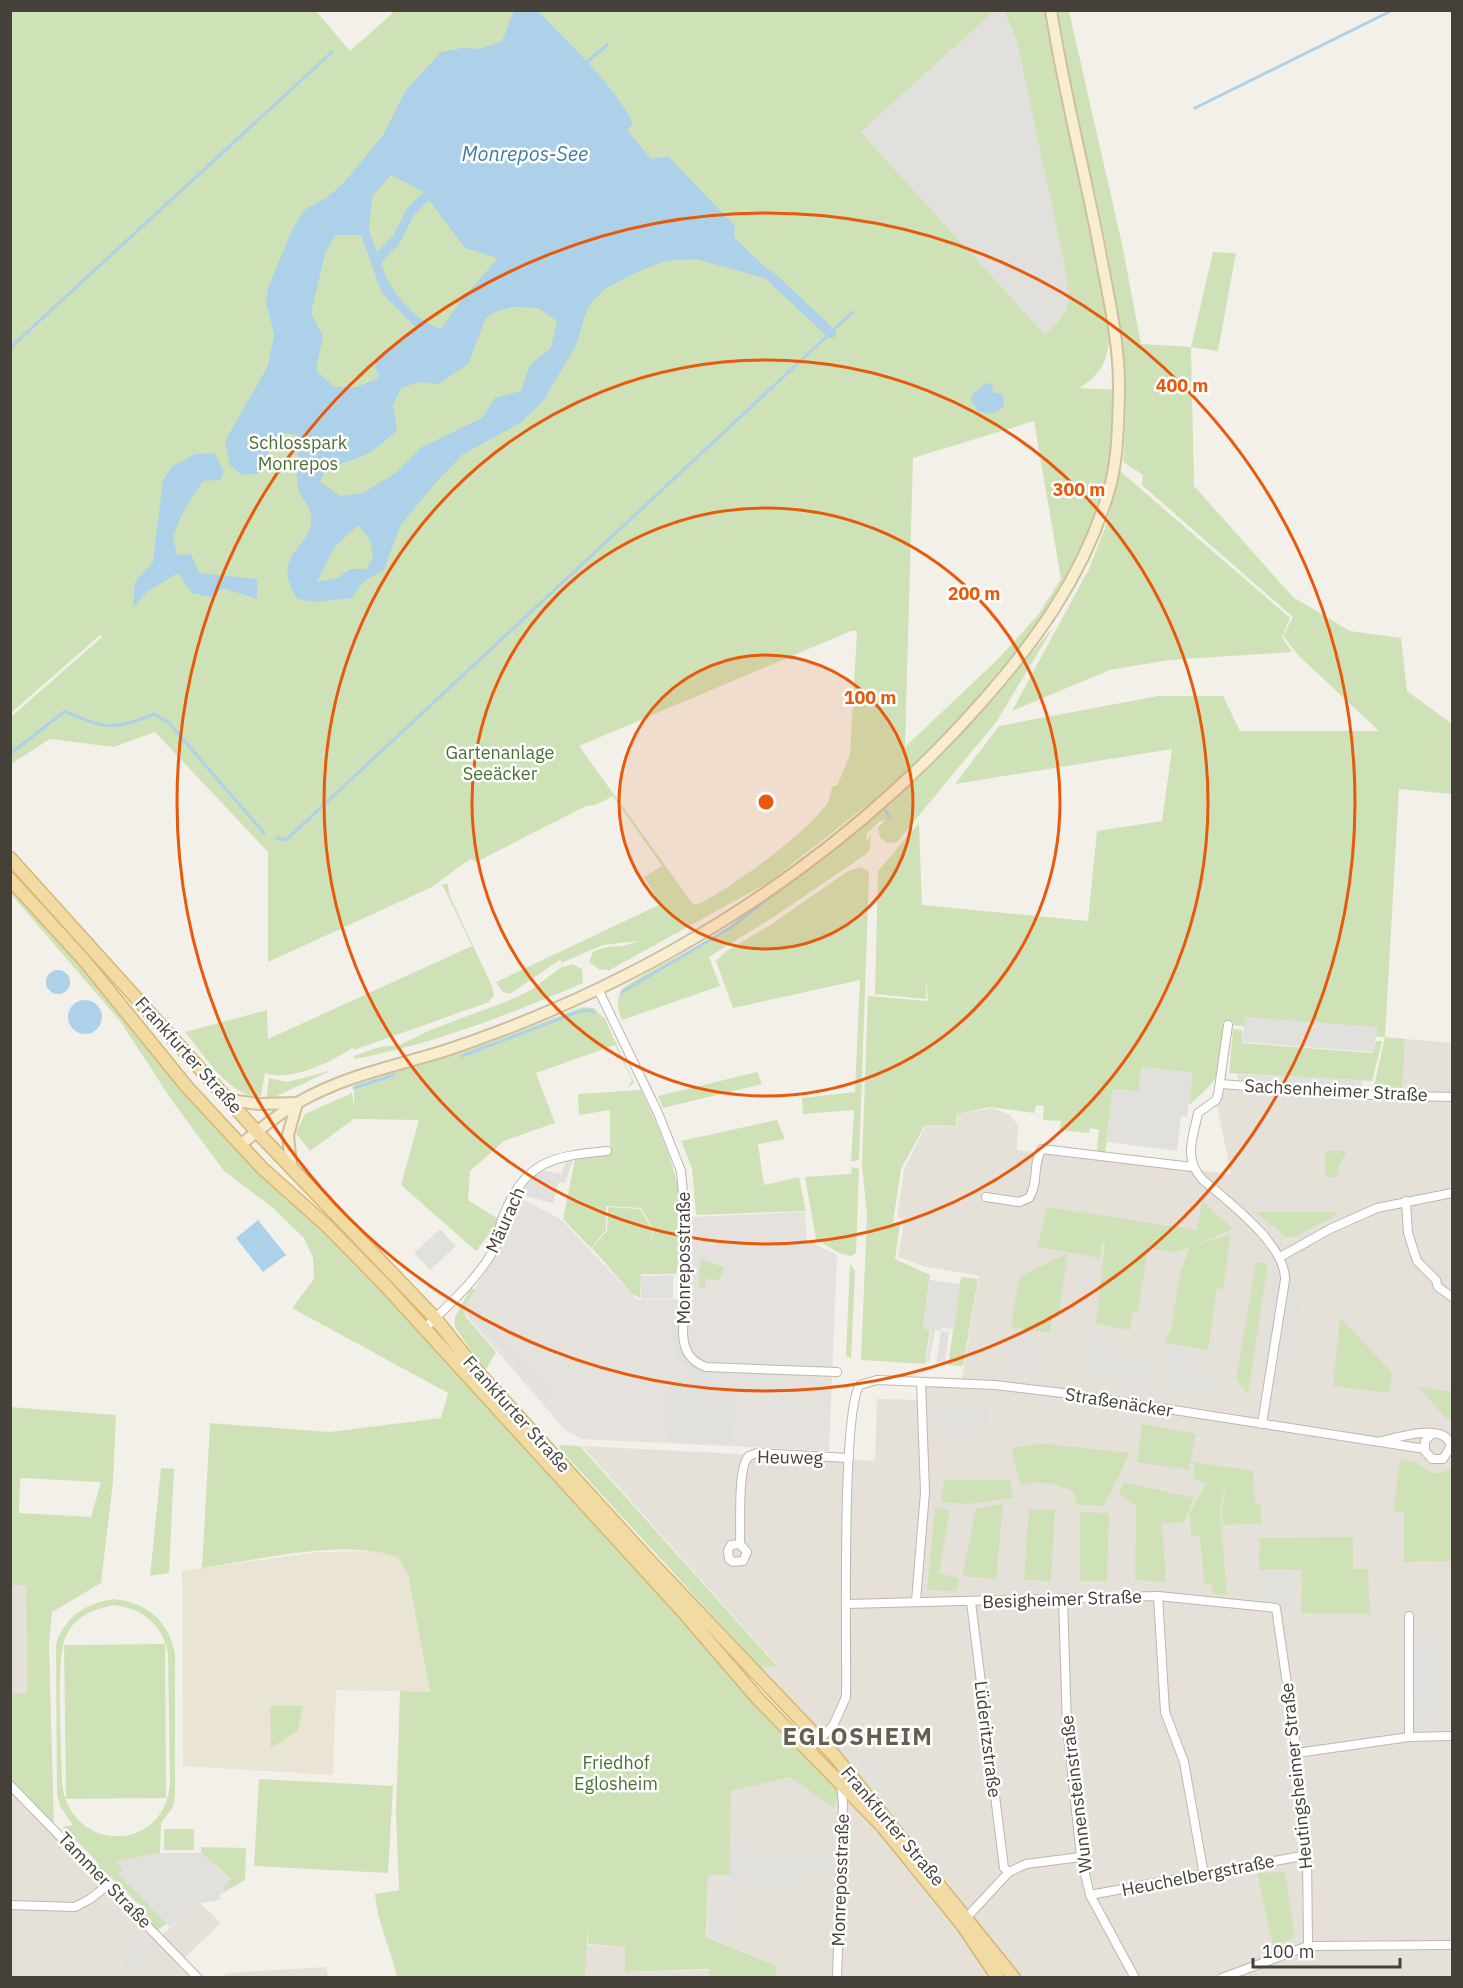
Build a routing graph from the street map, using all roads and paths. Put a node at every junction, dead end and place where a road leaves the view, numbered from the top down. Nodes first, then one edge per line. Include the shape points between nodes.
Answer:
1 (1051, 10) edge
2 (10, 858) edge
3 (10, 879) edge
4 (598, 989) junction
5 (1228, 1025) dead end
6 (1220, 1084) junction
7 (1452, 1097) edge
8 (230, 1100) junction
9 (297, 1103) junction
10 (257, 1131) junction
11 (240, 1145) junction
12 (607, 1150) dead end
13 (291, 1166) junction
14 (1192, 1167) junction
15 (1452, 1193) edge
16 (986, 1197) dead end
17 (1406, 1201) junction
18 (1280, 1257) junction
19 (1452, 1297) edge
20 (435, 1318) junction
21 (425, 1328) junction
22 (837, 1372) dead end
23 (921, 1382) junction
24 (1262, 1424) junction
25 (1432, 1434) junction
26 (1377, 1442) junction
27 (1452, 1444) edge
28 (1425, 1449) junction
29 (849, 1458) junction
30 (740, 1544) dead end
31 (1158, 1596) junction
32 (1063, 1599) junction
33 (916, 1601) junction
34 (971, 1602) junction
35 (847, 1604) junction
36 (1276, 1608) joint
37 (1409, 1616) dead end
38 (1452, 1736) edge
39 (1409, 1737) junction
40 (819, 1740) junction
41 (808, 1750) junction
42 (1297, 1753) junction
43 (841, 1784) junction
44 (10, 1785) edge
45 (1307, 1854) junction
46 (1081, 1857) junction
47 (1010, 1872) junction
48 (1204, 1875) junction
49 (108, 1885) junction
50 (1090, 1895) junction
51 (10, 1905) edge
52 (968, 1917) junction
53 (1452, 1945) edge
54 (1308, 1946) junction
55 (198, 1977) edge
56 (837, 1977) edge
57 (998, 1977) edge
58 (1014, 1977) edge
59 (1135, 1977) edge
60 (1222, 1977) edge

1 - 4 main road via 1116,341 1117,445 1112,479 1085,556 1047,622 1014,665 951,737 876,808 767,893 662,958
2 - 8 main road, Frankfurter Straße
3 - 11 main road, Frankfurter Straße
4 - 9 main road via 494,1033 363,1074
4 - 22 street, Monreposstraße via 662,1121 681,1172 686,1223 683,1335 689,1355 706,1367
5 - 6 street
6 - 7 street, Sachsenheimer Straße
6 - 14 street via 1216,1100 1198,1113
8 - 9 main road
8 - 10 main road, Frankfurter Straße
9 - 10 main road
9 - 13 main road via 288,1135
10 - 11 main road
10 - 13 main road, Frankfurter Straße
11 - 21 main road, Frankfurter Straße via 353,1252
12 - 20 street, Mäurach via 556,1158 530,1172 511,1199 490,1255
13 - 20 main road, Frankfurter Straße
14 - 16 street via 1042,1149 1029,1198 1020,1202
14 - 18 street
15 - 17 street
17 - 18 street via 1355,1217
17 - 19 street via 1408,1233 1417,1262
18 - 24 street via 1285,1280
20 - 21 street, Mäurach
20 - 40 main road, Frankfurter Straße via 530,1430
21 - 41 main road, Frankfurter Straße
23 - 24 street, Straßenäcker via 1054,1392
23 - 29 street, Straßenäcker via 877,1380 860,1385 854,1398
23 - 33 street via 925,1492
24 - 26 street, Straßenäcker
25 - 26 street, Straßenäcker
25 - 27 street, Straßenäcker via 1443,1434
25 - 28 street via 1425,1441
26 - 28 street, Straßenäcker
27 - 28 street, Straßenäcker via 1447,1456 1438,1460 1428,1456
29 - 30 street, Heuweg via 757,1454 746,1458
29 - 35 street
31 - 32 street, Besigheimer Straße
31 - 36 street, Besigheimer Straße
31 - 48 street via 1165,1712 1184,1762
32 - 34 street, Besigheimer Straße
32 - 46 street, Wunnensteinstraße via 1067,1726
33 - 34 street, Besigheimer Straße
33 - 35 street, Besigheimer Straße
34 - 47 street, Lüderitzstraße via 1004,1868
35 - 40 street via 846,1697 833,1726
36 - 42 street, Heutingsheimer Straße
37 - 39 street
38 - 39 street
39 - 42 street
40 - 41 street
40 - 52 main road, Frankfurter Straße
41 - 43 main road, Frankfurter Straße
42 - 45 street, Heutingsheimer Straße
43 - 56 street, Monreposstraße
43 - 57 main road, Frankfurter Straße via 882,1826 963,1926
44 - 49 street, Tammer Straße
45 - 48 street, Heuchelbergstraße
45 - 54 street, Heutingsheimer Straße
46 - 47 street via 1032,1863
46 - 50 street, Wunnensteinstraße
47 - 52 street
48 - 50 street, Heuchelbergstraße
49 - 51 street via 75,1907
49 - 55 street, Tammer Straße
50 - 59 street, Wunnensteinstraße
52 - 58 main road, Frankfurter Straße
53 - 54 street
54 - 60 street

